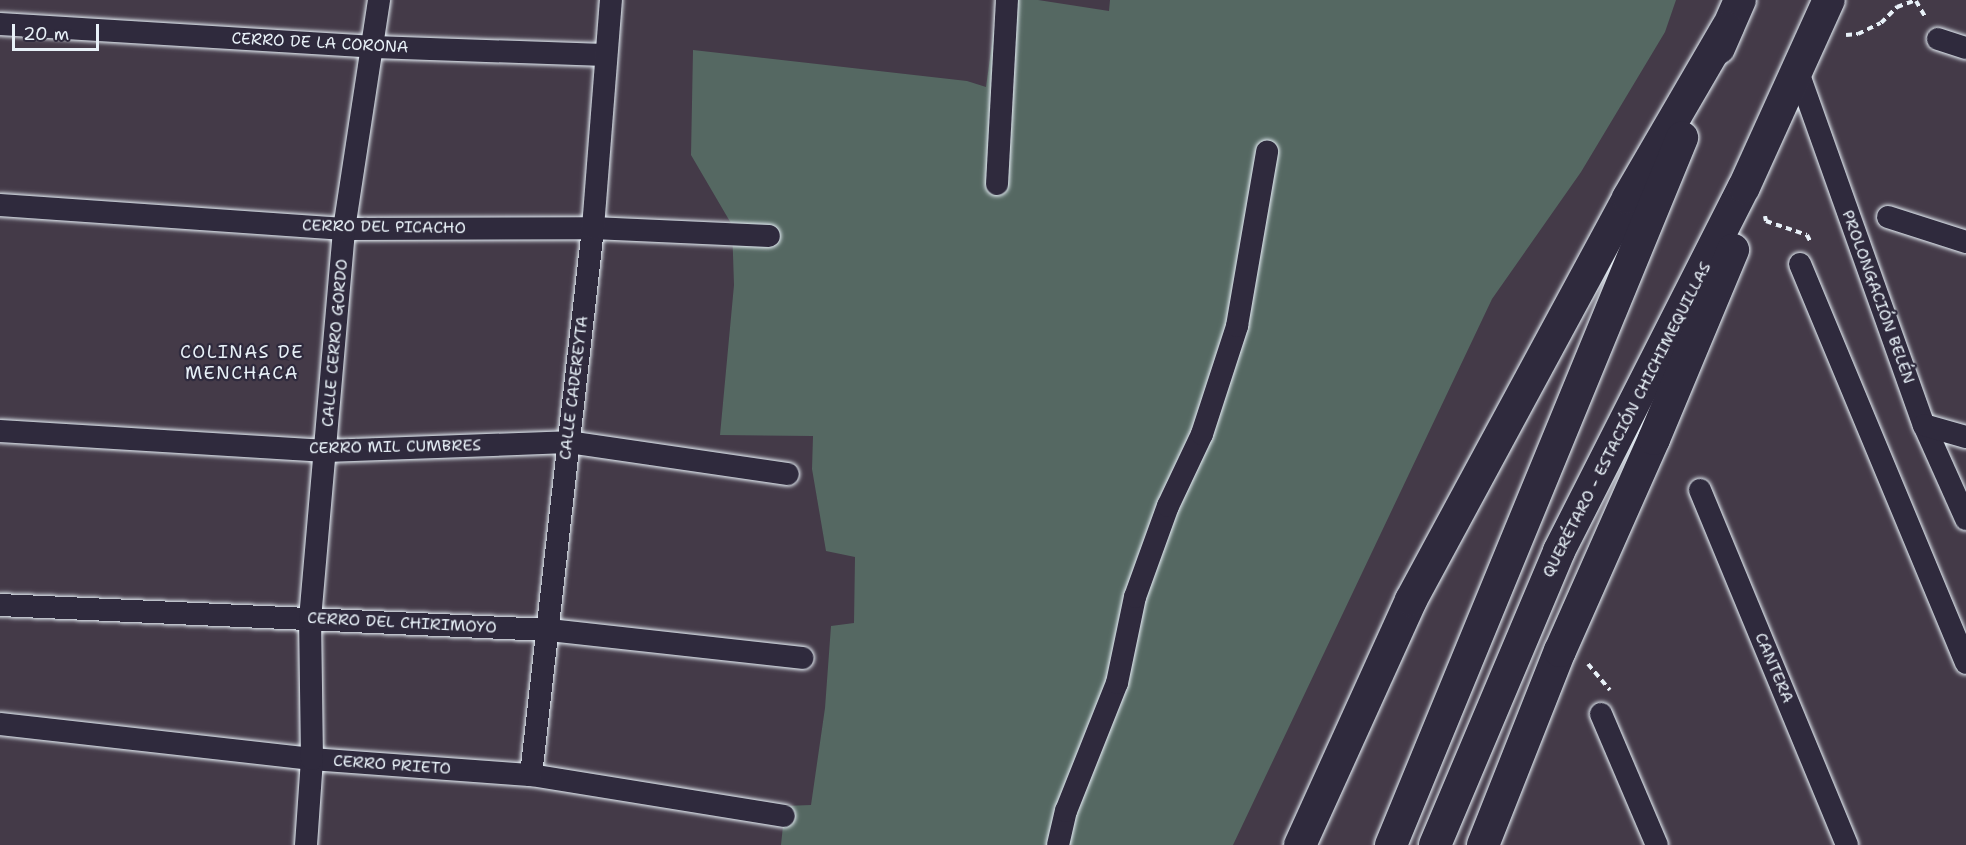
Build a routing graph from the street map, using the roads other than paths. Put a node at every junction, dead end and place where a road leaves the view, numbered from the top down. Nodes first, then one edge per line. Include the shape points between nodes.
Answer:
1 (379, 0) edge
2 (611, 0) edge
3 (1008, 0) edge
4 (1740, 0) edge
5 (1829, 0) edge
6 (0, 24) edge
7 (1727, 28) junction
8 (1938, 39) dead end
9 (374, 47) junction
10 (1966, 48) edge
11 (605, 55) junction
12 (1797, 72) junction
13 (1267, 152) dead end
14 (997, 184) dead end
15 (1744, 187) junction
16 (0, 205) edge
17 (1888, 217) dead end
18 (593, 228) junction
19 (344, 229) junction
20 (769, 236) dead end
21 (1966, 242) edge
22 (1800, 264) dead end
23 (1924, 425) junction
24 (0, 431) edge
25 (1966, 437) edge
26 (568, 442) junction
27 (326, 452) junction
28 (788, 474) dead end
29 (1700, 490) dead end
30 (1966, 519) edge
31 (0, 605) edge
32 (310, 619) junction
33 (549, 630) junction
34 (802, 658) dead end
35 (1966, 663) edge
36 (1601, 714) road end
37 (0, 724) edge
38 (312, 759) junction
39 (531, 775) junction
40 (783, 816) dead end
41 (306, 845) edge
42 (1058, 845) edge
43 (1300, 845) edge
44 (1391, 845) edge
45 (1436, 845) edge
46 (1483, 845) edge
47 (1657, 845) edge
48 (1847, 845) edge

1 - 9 street, CALLE CERRO GORDO
2 - 11 street, CALLE CADEREYTA
3 - 14 street
4 - 7 main road
5 - 12 main road, QUERÉTARO - ESTACIÓN CHICHIMEQUILLAS
6 - 9 street, CERRO DE LA CORONA
7 - 43 main road via 1629,198 1412,600
7 - 44 main road
8 - 10 street
9 - 11 street, CERRO DE LA CORONA
9 - 19 street, CALLE CERRO GORDO
11 - 18 street, CALLE CADEREYTA
12 - 15 main road, QUERÉTARO - ESTACIÓN CHICHIMEQUILLAS
12 - 23 street, PROLONGACIÓN BELÉN
13 - 42 street via 1237,326 1202,434 1168,506 1135,597 1117,683 1066,812
15 - 45 main road, QUERÉTARO - ESTACIÓN CHICHIMEQUILLAS via 1559,551
15 - 46 main road via 1733,251 1560,651
16 - 19 street, CERRO DEL PICACHO
17 - 21 street
18 - 19 street, CERRO DEL PICACHO
18 - 20 street, CERRO DEL PICACHO
18 - 26 street, CALLE CADEREYTA
19 - 27 street, CALLE CERRO GORDO
22 - 35 street
23 - 25 street
23 - 30 street, PROLONGACIÓN BELÉN
24 - 27 street, CERRO MIL CUMBRES
26 - 27 street, CERRO MIL CUMBRES
26 - 28 street, CERRO MIL CUMBRES
26 - 33 street, CALLE CADEREYTA
27 - 32 street, CALLE CERRO GORDO
29 - 48 street, CANTERA
31 - 32 street, CERRO DEL CHIRIMOYO
32 - 33 street, CERRO DEL CHIRIMOYO
32 - 38 street, CALLE CERRO GORDO
33 - 34 street, CERRO DEL CHIRIMOYO
33 - 39 street, CALLE CADEREYTA
36 - 47 street
37 - 38 street, CERRO PRIETO
38 - 39 street, CERRO PRIETO
38 - 41 street, CALLE CERRO GORDO
39 - 40 street, CERRO PRIETO

